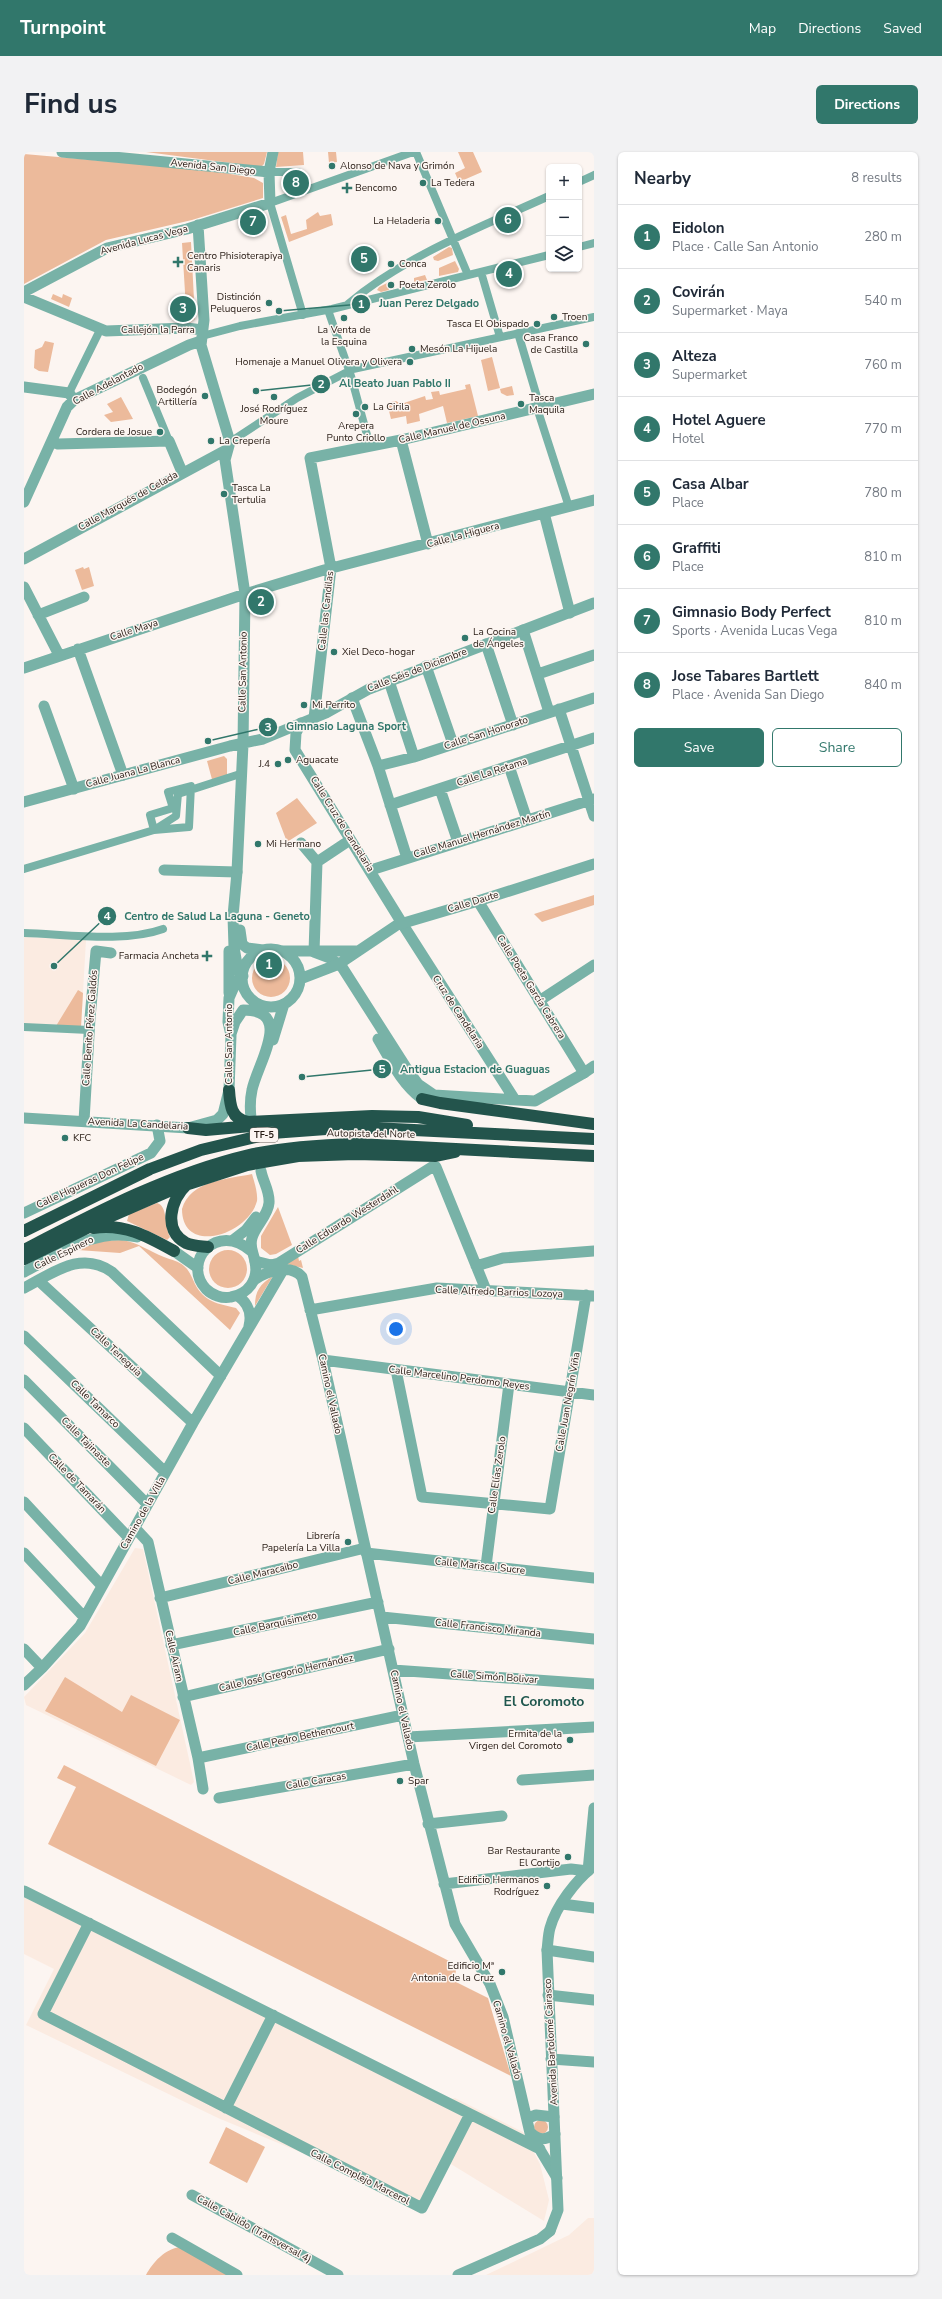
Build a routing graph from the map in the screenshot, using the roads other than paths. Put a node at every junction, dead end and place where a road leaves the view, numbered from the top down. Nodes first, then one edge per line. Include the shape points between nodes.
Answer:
1 (62, 152) edge
2 (273, 152) edge
3 (412, 152) edge
4 (269, 170) junction
5 (594, 176) edge
6 (582, 181) edge
7 (300, 193) junction
8 (546, 197) edge
9 (270, 204) junction
10 (198, 225) junction
11 (455, 238) junction
12 (594, 243) edge
13 (582, 246) edge
14 (546, 256) edge
15 (481, 272) junction
16 (468, 275) junction
17 (24, 292) edge
18 (24, 297) edge
19 (345, 306) junction
20 (303, 314) junction
21 (329, 314) junction
22 (594, 317) edge
23 (99, 332) dead end
24 (518, 333) junction
25 (202, 337) junction
26 (500, 337) junction
27 (351, 372) junction
28 (143, 378) dead end
29 (24, 387) edge
30 (594, 394) edge
31 (72, 396) junction
32 (538, 407) junction
33 (401, 440) junction
34 (169, 441) junction
35 (52, 442) junction
36 (228, 446) junction
37 (370, 446) junction
38 (310, 458) joint
39 (182, 472) junction
40 (594, 500) edge
41 (24, 502) edge
42 (569, 507) junction
43 (544, 514) junction
44 (428, 544) junction
45 (24, 559) edge
46 (331, 568) junction
47 (24, 588) edge
48 (245, 594) junction
49 (84, 597) dead end
50 (593, 607) edge
51 (570, 613) junction
52 (38, 615) junction
53 (523, 630) junction
54 (486, 644) junction
55 (78, 649) junction
56 (59, 655) junction
57 (594, 655) edge
58 (426, 666) junction
59 (24, 668) edge
60 (538, 674) junction
61 (389, 681) junction
62 (352, 698) junction
63 (594, 698) edge
64 (44, 706) dead end
65 (554, 710) junction
66 (314, 718) junction
67 (301, 723) junction
68 (513, 725) junction
69 (594, 738) edge
70 (243, 744) junction
71 (453, 744) junction
72 (571, 746) junction
73 (414, 757) junction
74 (378, 766) junction
75 (509, 766) junction
76 (240, 774) junction
77 (123, 775) junction
78 (74, 789) junction
79 (440, 789) junction
80 (191, 791) junction
81 (592, 800) edge
82 (24, 802) edge
83 (390, 805) junction
84 (594, 816) edge
85 (527, 820) junction
86 (154, 830) junction
87 (350, 840) junction
88 (301, 842) dead end
89 (458, 842) junction
90 (407, 858) junction
91 (317, 862) junction
92 (594, 864) edge
93 (24, 869) edge
94 (164, 870) dead end
95 (371, 870) junction
96 (237, 872) junction
97 (478, 900) junction
98 (232, 916) junction
99 (402, 923) junction
100 (163, 929) dead end
101 (24, 933) edge
102 (263, 950) junction
103 (282, 951) junction
104 (358, 951) junction
105 (314, 952) junction
106 (111, 953) dead end
107 (339, 964) junction
108 (593, 966) edge
109 (243, 976) junction
110 (349, 977) junction
111 (300, 979) junction
112 (229, 998) junction
113 (539, 1001) junction
114 (284, 1004) junction
115 (258, 1006) junction
116 (24, 1027) edge
117 (89, 1030) junction
118 (231, 1035) junction
119 (267, 1049) junction
120 (594, 1066) edge
121 (584, 1073) junction
122 (229, 1090) junction
123 (422, 1098) joint
124 (515, 1100) junction
125 (24, 1118) edge
126 (250, 1118) dead end
127 (84, 1121) junction
128 (274, 1121) junction
129 (594, 1124) edge
130 (157, 1125) junction
131 (188, 1128) junction
132 (523, 1134) junction
133 (594, 1139) edge
134 (472, 1148) junction
135 (594, 1156) edge
136 (188, 1184) junction
137 (24, 1213) edge
138 (24, 1231) edge
139 (80, 1232) junction
140 (233, 1240) junction
141 (208, 1247) junction
142 (24, 1250) edge
143 (174, 1251) junction
144 (594, 1251) edge
145 (253, 1256) junction
146 (24, 1259) edge
147 (476, 1266) junction
148 (198, 1268) junction
149 (283, 1270) junction
150 (24, 1272) edge
151 (254, 1280) junction
152 (39, 1281) junction
153 (24, 1288) edge
154 (486, 1290) junction
155 (238, 1296) junction
156 (590, 1296) edge
157 (310, 1310) junction
158 (248, 1330) junction
159 (24, 1336) edge
160 (323, 1360) junction
161 (396, 1370) junction
162 (221, 1376) junction
163 (24, 1380) edge
164 (509, 1384) junction
165 (570, 1391) junction
166 (594, 1394) edge
167 (193, 1423) junction
168 (24, 1428) edge
169 (165, 1472) junction
170 (24, 1502) edge
171 (148, 1504) junction
172 (492, 1505) junction
173 (135, 1528) junction
174 (129, 1538) junction
175 (366, 1550) junction
176 (24, 1553) edge
177 (486, 1566) junction
178 (594, 1578) edge
179 (102, 1586) junction
180 (160, 1598) junction
181 (378, 1602) junction
182 (84, 1617) junction
183 (382, 1617) junction
184 (594, 1639) edge
185 (171, 1645) junction
186 (24, 1649) edge
187 (389, 1649) junction
188 (42, 1668) junction
189 (394, 1670) junction
190 (594, 1684) edge
191 (24, 1685) edge
192 (183, 1697) junction
193 (403, 1715) junction
194 (594, 1727) edge
195 (408, 1737) junction
196 (198, 1758) junction
197 (414, 1764) junction
198 (594, 1775) edge
199 (522, 1780) dead end
200 (203, 1789) dead end
201 (219, 1798) dead end
202 (594, 1808) edge
203 (502, 1816) dead end
204 (428, 1824) junction
205 (591, 1869) edge
206 (444, 1884) junction
207 (24, 1891) edge
208 (562, 1904) junction
209 (594, 1908) edge
210 (89, 1923) junction
211 (547, 1950) junction
212 (594, 1957) edge
213 (548, 1995) junction
214 (594, 2000) edge
215 (273, 2015) junction
216 (551, 2059) junction
217 (594, 2062) edge
218 (226, 2108) junction
219 (470, 2114) junction
220 (528, 2118) junction
221 (554, 2118) junction
222 (530, 2133) junction
223 (555, 2134) junction
224 (520, 2138) junction
225 (540, 2149) junction
226 (557, 2178) junction
227 (192, 2195) dead end
228 (172, 2238) dead end
229 (237, 2275) edge
230 (338, 2275) edge
231 (458, 2275) edge

1 - 4 street, Avenida San Diego
2 - 4 street
3 - 7 street
3 - 11 street
4 - 7 street via 298,172
4 - 9 street
5 - 6 street
7 - 9 street
8 - 11 street
9 - 10 street, Avenida Lucas Vega
9 - 20 street
10 - 17 street, Avenida Lucas Vega via 107,248
10 - 25 street, Calle San Antonio via 204,320
11 - 16 street
11 - 19 street via 419,256
12 - 13 street
14 - 15 street
15 - 16 street
15 - 26 street
16 - 19 street
18 - 25 street, Callejón la Parra via 106,331 186,328
19 - 21 street
20 - 21 street
20 - 25 street via 240,326
21 - 27 street
22 - 24 street
23 - 31 street
24 - 26 street
24 - 32 street
25 - 31 street, Calle Adelantado via 198,342
25 - 36 street, Calle San Antonio
26 - 27 street
27 - 36 street via 297,398
27 - 37 street
28 - 34 street
29 - 31 street
30 - 32 street, Calle Manuel de Ossuna
31 - 35 street, Calle Adelantado
32 - 33 street, Calle Manuel de Ossuna
32 - 42 street
33 - 37 street, Calle Manuel de Ossuna
33 - 44 street
34 - 35 street via 58,444
34 - 39 street
35 - 41 street, Calle Adelantado
36 - 39 street, Calle Marqués de Celada
36 - 48 street, Calle San Antonio via 225,460
37 - 38 street, Calle Manuel de Ossuna
38 - 46 street, Calle las Candilas
39 - 45 street, Calle Marqués de Celada
40 - 42 street, Calle La Higuera
42 - 43 street, Calle La Higuera
43 - 44 street, Calle La Higuera
43 - 51 street
44 - 46 street, Calle La Higuera
46 - 48 street, Calle La Higuera
46 - 66 street, Calle las Candilas
47 - 52 street
48 - 55 street, Calle Maya
48 - 70 street, Calle San Antonio
49 - 52 street
50 - 51 street, Calle Seis de Diciembre
51 - 53 street, Calle Seis de Diciembre
52 - 56 street
53 - 54 street, Calle Seis de Diciembre
53 - 60 street
54 - 58 street, Calle Seis de Diciembre
54 - 68 street
55 - 56 street, Calle Maya
55 - 77 street
56 - 59 street, Calle Maya
57 - 60 street
58 - 61 street, Calle Seis de Diciembre
58 - 71 street
60 - 65 street
61 - 62 street, Calle Seis de Diciembre
61 - 73 street
62 - 66 street, Calle Seis de Diciembre
62 - 74 street
63 - 65 street, Calle San Honorato
64 - 78 street
65 - 68 street, Calle San Honorato
65 - 72 street
66 - 67 street, Calle Seis de Diciembre
67 - 70 street, Calle Seis de Diciembre via 263,739
67 - 87 street, Calle Cruz de Candelaria via 296,733 295,750
68 - 71 street, Calle San Honorato
69 - 72 street, Calle La Retama
70 - 76 street, Calle San Antonio
70 - 77 street, Calle Juana La Blanca
71 - 73 street, Calle San Honorato
72 - 75 street, Calle La Retama
72 - 81 street
73 - 74 street, Calle San Honorato
74 - 83 street
75 - 79 street, Calle La Retama
75 - 85 street
76 - 80 street
76 - 96 street, Calle San Antonio
77 - 78 street, Calle Juana La Blanca
78 - 82 street, Calle Juana La Blanca
79 - 83 street, Calle La Retama
79 - 89 street
80 - 86 street via 178,794 176,816
80 - 86 street via 189,827
80 - 86 street via 191,786 168,792 173,808 150,815
81 - 84 street
81 - 85 street, Calle Manuel Hernández Martín
83 - 90 street
85 - 89 street, Calle Manuel Hernández Martín
86 - 93 street
87 - 91 street
87 - 95 street, Calle Cruz de Candelaria
88 - 91 street
89 - 90 street, Calle Manuel Hernández Martín
90 - 95 street, Calle Manuel Hernández Martín
91 - 105 street
92 - 97 street, Calle Daute
94 - 96 street
95 - 99 street, Calle Cruz de Candelaria
96 - 98 street, Calle San Antonio
96 - 102 street, Calle San Antonio via 240,886 240,941 247,948
97 - 99 street, Calle Daute
97 - 113 street, Calle Poeta García Cabrera
98 - 109 street, Calle San Antonio via 238,971
98 - 112 street, Calle San Antonio via 229,927
99 - 104 street, Calle Daute
99 - 124 street, Cruz de Candelaria
100 - 101 street via 128,936
102 - 103 street
102 - 109 street via 247,962
103 - 105 street
103 - 111 street via 294,960
104 - 105 street
104 - 107 street, Calle Daute
105 - 107 street
106 - 117 street, Calle Benito Pérez Galdós via 96,951
107 - 110 street
107 - 111 street, Calle Daute
108 - 113 street
109 - 112 street, Calle San Antonio via 236,982
109 - 115 street via 246,991
110 - 123 street via 354,994 400,1078
110 - 124 street via 406,1070 425,1090 434,1095
111 - 114 street via 294,996
112 - 118 street, Calle San Antonio via 228,1022
113 - 121 street, Calle Poeta García Cabrera
114 - 115 street
114 - 119 street via 275,1037
115 - 118 street via 243,1010 235,1022
115 - 119 street via 270,1029
116 - 117 street
117 - 127 street, Calle Benito Pérez Galdós
118 - 122 street, Calle San Antonio
119 - 126 street via 252,1090
120 - 121 street
121 - 124 street via 535,1101
122 - 128 highway via 232,1110 240,1121
122 - 131 street, Avenida La Candelaria via 223,1114 217,1120
123 - 129 highway via 440,1103
125 - 127 street, Avenida La Candelaria
127 - 130 street, Avenida La Candelaria
128 - 131 highway via 231,1128
128 - 132 highway via 336,1116 408,1117
130 - 131 street, Avenida La Candelaria
130 - 137 street, Calle Higueras Don Felipe via 160,1141 151,1153
132 - 133 highway, Autopista del Norte / TF-5
132 - 138 highway, Autopista del Norte / TF-5 via 353,1127 272,1133 201,1150 150,1169
134 - 135 highway, Autopista del Norte / TF-5
134 - 136 highway via 436,1156 298,1156 247,1165
134 - 142 highway, Autopista del Norte / TF-5 via 338,1144 249,1155 167,1180
136 - 139 highway via 120,1212
136 - 141 highway via 176,1198 172,1222 177,1234 185,1242
139 - 143 highway via 93,1228 124,1227 145,1234
139 - 146 highway
140 - 141 street via 219,1241
140 - 145 street via 241,1243
140 - 145 street via 253,1222 263,1205 262,1175 269,1196 268,1208 252,1237
141 - 148 street via 201,1256
143 - 148 street, Calle Espinero
143 - 150 street, Calle Espinero via 128,1235 112,1234 80,1242
144 - 147 street via 504,1258
145 - 147 street, Calle Eduardo Westerdahl via 271,1265 280,1263 393,1191 436,1167
145 - 151 street
147 - 154 street
148 - 155 street via 201,1282 212,1294 228,1298
149 - 151 street via 270,1271
149 - 157 street, Camino el Vallado via 296,1272 302,1277
149 - 158 street, Camino de la Villa
151 - 155 street via 250,1287
152 - 153 street
152 - 162 street via 71,1263 102,1265
152 - 167 street, Calle Teneguia
154 - 156 street, Calle Alfredo Barrios Lozoya
154 - 157 street, Calle Alfredo Barrios Lozoya via 437,1288
155 - 158 street, Camino de la Villa via 244,1300 250,1315
156 - 165 street, Calle Juan Negrín Viña
157 - 160 street, Camino el Vallado
158 - 162 street, Camino de la Villa
159 - 169 street, Calle Tamarco
160 - 161 street, Calle Marcelino Perdomo Reyes
160 - 175 street, Camino el Vallado
161 - 164 street, Calle Marcelino Perdomo Reyes
161 - 172 street via 422,1497
162 - 167 street, Camino de la Villa
163 - 171 street, Calle Tajinaste
164 - 165 street, Calle Marcelino Perdomo Reyes
164 - 172 street, Calle Elías Zerolo
165 - 166 street, Calle Marcelino Perdomo Reyes
165 - 172 street, Calle Juan Negrín Viña via 550,1509
167 - 169 street, Camino de la Villa
168 - 174 street, Calle de Tamarán
169 - 171 street, Camino de la Villa
170 - 179 street
171 - 173 street, Camino de la Villa
172 - 177 street, Calle Elías Zerolo
173 - 174 street, Camino de la Villa
173 - 180 street, Calle Airam via 148,1542
174 - 179 street, Camino de la Villa
175 - 177 street, Calle Mariscal Sucre
175 - 180 street, Calle Maracaibo
175 - 181 street, Camino el Vallado
176 - 182 street
177 - 178 street, Calle Mariscal Sucre
179 - 182 street, Camino de la Villa
180 - 185 street, Calle Airam
181 - 183 street, Camino el Vallado
181 - 185 street, Calle Barquisimeto
182 - 188 street, Camino de la Villa via 80,1626
183 - 184 street, Calle Francisco Miranda
183 - 187 street, Camino el Vallado
185 - 192 street, Calle Airam
186 - 188 street
187 - 189 street, Camino el Vallado
187 - 192 street, Calle José Gregorio Hernández
188 - 191 street, Camino de la Villa
189 - 190 street, Calle Simón Bolivar
189 - 193 street, Camino el Vallado
192 - 196 street, Calle Airam
193 - 195 street, Camino el Vallado
193 - 196 street, Calle Pedro Bethencourt
194 - 195 street
195 - 197 street, Camino el Vallado
196 - 200 street, Calle Airam
197 - 201 street, Calle Caracas
197 - 204 street, Camino el Vallado
198 - 199 street
202 - 205 street
203 - 204 street
204 - 206 street, Camino el Vallado
205 - 206 street via 571,1869
205 - 208 street, Avenida Bartolomé Cairasco
206 - 220 street, Camino el Vallado via 455,1924 490,1984 502,2017
207 - 210 street
208 - 209 street
208 - 211 street, Avenida Bartolomé Cairasco via 550,1928
210 - 215 street
210 - 218 street, Calle Complejo Marcerol via 43,2014
211 - 212 street
211 - 213 street, Avenida Bartolomé Cairasco
213 - 214 street
213 - 216 street, Avenida Bartolomé Cairasco
215 - 218 street
215 - 219 street
216 - 217 street
216 - 221 street, Avenida Bartolomé Cairasco
218 - 219 street, Calle Complejo Marcerol via 422,2208
219 - 224 street
220 - 221 street via 536,2115
220 - 222 street, Camino el Vallado
221 - 223 street, Avenida Bartolomé Cairasco
222 - 223 street via 542,2139
222 - 224 street
222 - 225 street, Camino el Vallado
223 - 226 street, Avenida Bartolomé Cairasco
224 - 225 street
225 - 226 street, Camino el Vallado
226 - 231 street, Avenida Bartolomé Cairasco via 558,2210 550,2231 540,2239
227 - 230 street, Calle Cabildo (Transversal 4)
228 - 229 street

